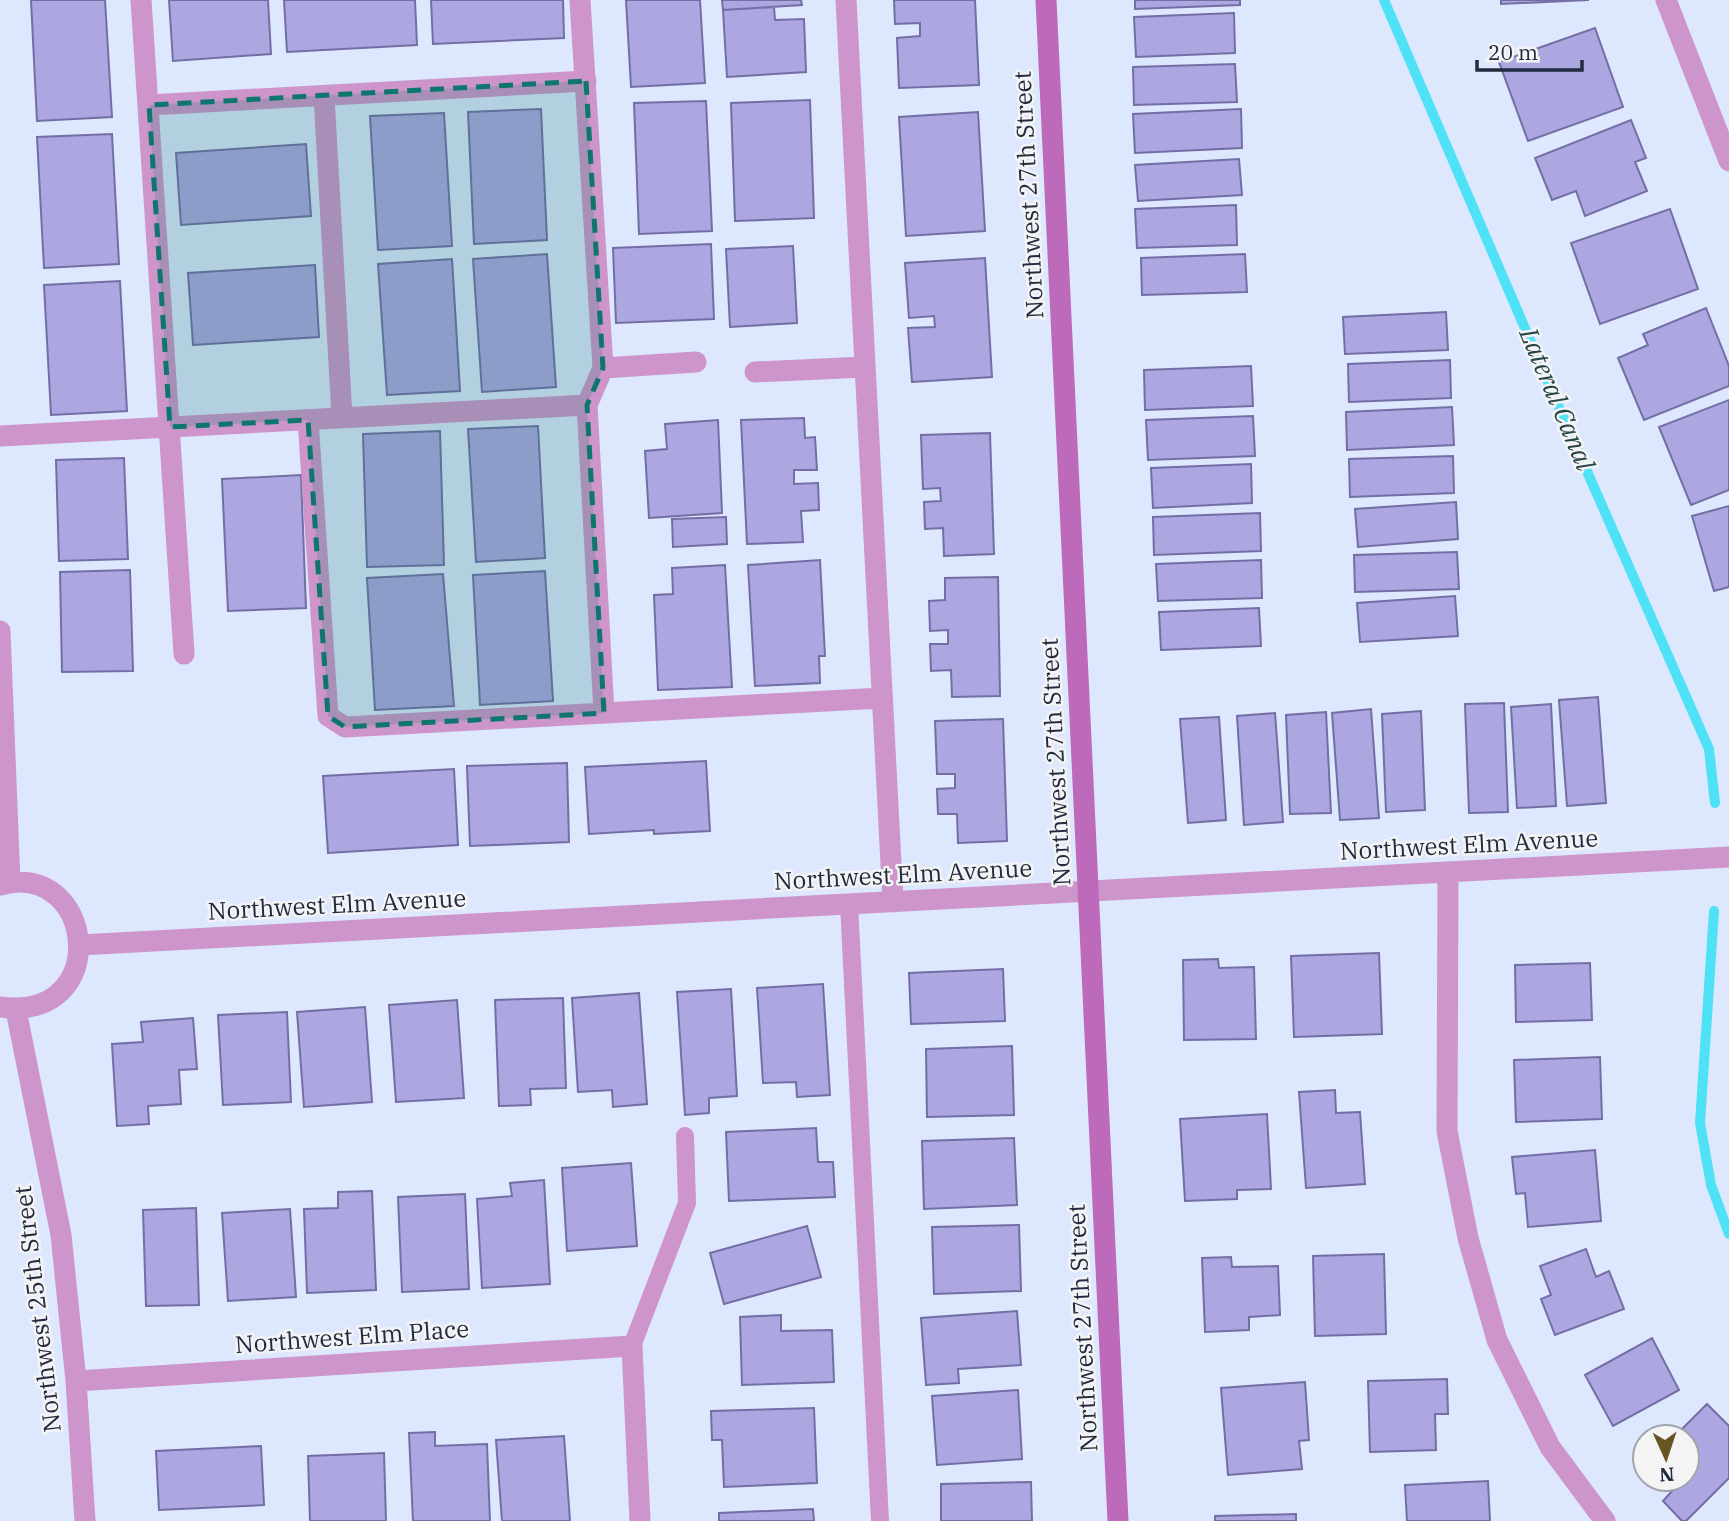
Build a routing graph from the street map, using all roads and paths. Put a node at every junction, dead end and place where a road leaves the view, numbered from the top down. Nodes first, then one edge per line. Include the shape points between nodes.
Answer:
1 (141, 0) edge
2 (580, 0) edge
3 (846, 0) edge
4 (1046, 0) edge
5 (1666, 0) edge
6 (586, 81) junction
7 (324, 96) junction
8 (149, 105) junction
9 (1729, 161) edge
10 (696, 362) dead end
11 (865, 367) junction
12 (603, 368) junction
13 (755, 372) dead end
14 (587, 405) junction
15 (342, 417) junction
16 (308, 420) junction
17 (170, 427) junction
18 (0, 436) edge
19 (0, 631) edge
20 (184, 654) dead end
21 (882, 698) junction
22 (604, 713) junction
23 (1729, 857) edge
24 (1448, 872) junction
25 (5, 883) edge
26 (1088, 891) junction
27 (892, 902) junction
28 (849, 904) junction
29 (80, 945) junction
30 (8, 1009) edge
31 (685, 1136) dead end
32 (632, 1346) junction
33 (76, 1381) junction
34 (85, 1521) edge
35 (640, 1521) edge
36 (880, 1521) edge
37 (1118, 1521) edge
38 (1605, 1521) edge

1 - 8 street
2 - 6 street
3 - 11 street
4 - 26 street, Northwest 27th Street
5 - 9 street
6 - 7 street
6 - 12 street
7 - 8 street
7 - 15 street
8 - 17 street
10 - 12 street
11 - 13 street
11 - 21 street
12 - 14 street
14 - 15 street
14 - 22 street
15 - 16 street
16 - 17 street
16 - 22 street via 328,716 345,727
17 - 18 street
17 - 20 street
19 - 25 street
21 - 22 street
21 - 27 street
23 - 24 street, Northwest Elm Avenue
24 - 26 street, Northwest Elm Avenue
24 - 38 street via 1447,1131 1468,1238 1497,1340 1550,1447
25 - 29 street via 31,884 51,892 76,924
26 - 27 street, Northwest Elm Avenue
26 - 37 street, Northwest 27th Street
27 - 28 street, Northwest Elm Avenue
28 - 29 street, Northwest Elm Avenue
28 - 36 lane
29 - 30 street via 68,982 54,997 36,1006
30 - 33 street, Northwest 25th Street via 61,1235
31 - 32 lane via 687,1203
32 - 33 street, Northwest Elm Place
32 - 35 street
33 - 34 street, Northwest 25th Street

